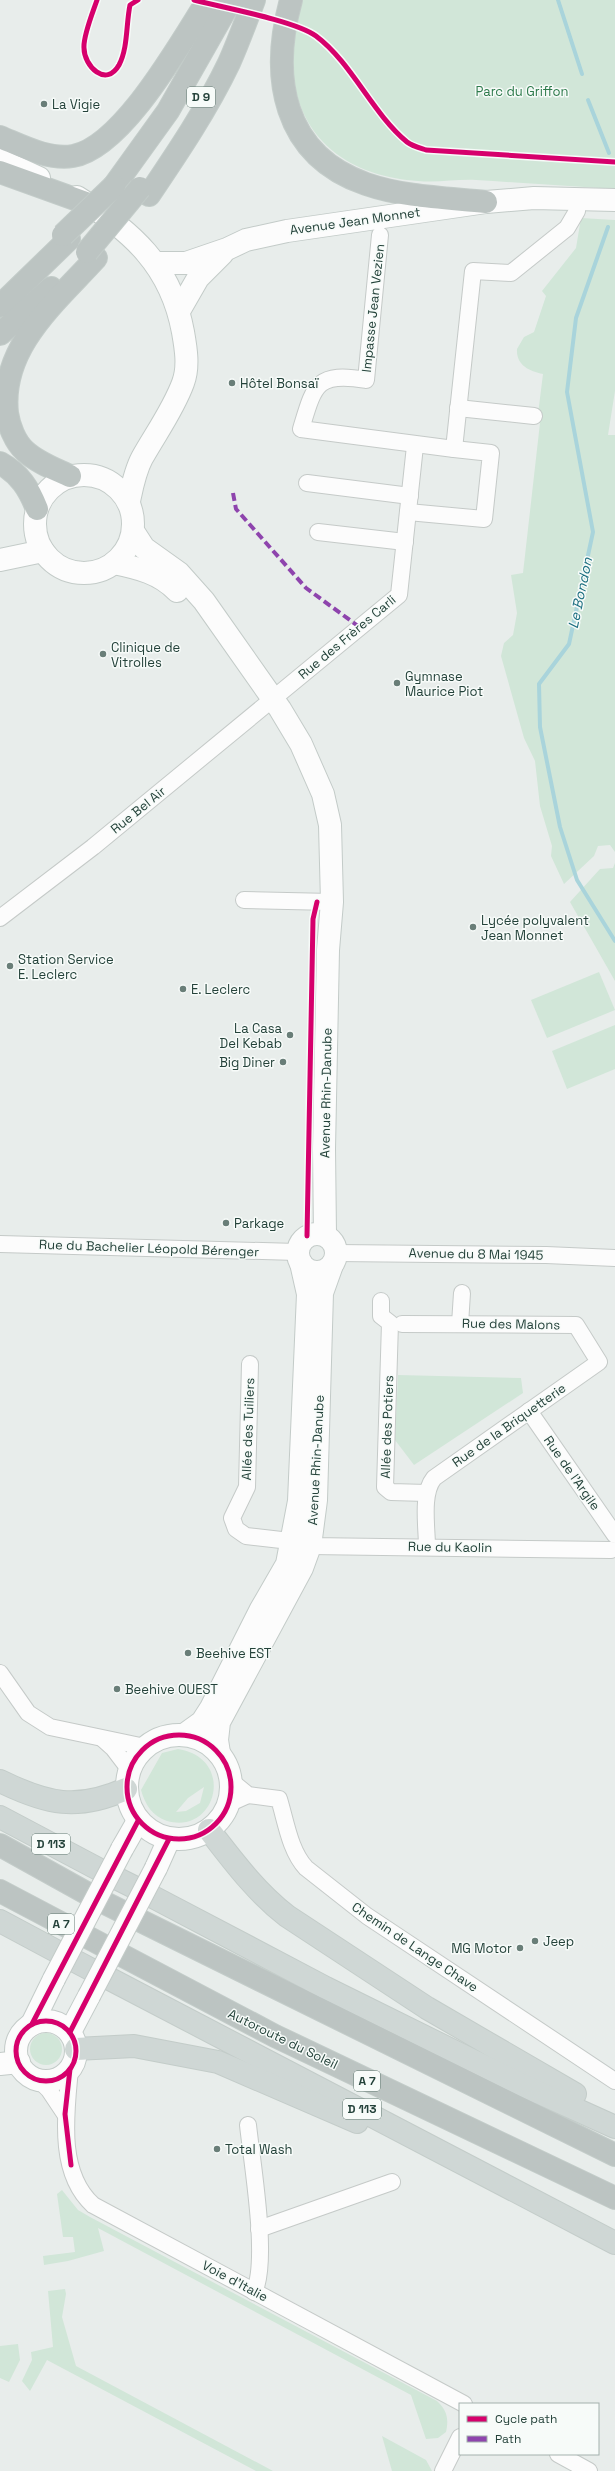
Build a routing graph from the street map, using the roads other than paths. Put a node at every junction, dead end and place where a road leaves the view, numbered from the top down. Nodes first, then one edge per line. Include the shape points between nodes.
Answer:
1 (208, 0) edge
2 (231, 0) edge
3 (254, 0) edge
4 (291, 0) edge
5 (0, 137) edge
6 (0, 160) edge
7 (0, 172) edge
8 (486, 202) junction
9 (86, 203) junction
10 (601, 207) edge
11 (380, 236) dead end
12 (66, 237) junction
13 (227, 249) junction
14 (91, 255) junction
15 (156, 263) junction
16 (0, 288) edge
17 (0, 306) edge
18 (179, 311) junction
19 (0, 334) edge
20 (458, 408) junction
21 (534, 416) dead end
22 (415, 446) junction
23 (454, 449) junction
24 (0, 463) edge
25 (70, 476) junction
26 (307, 483) dead end
27 (129, 501) junction
28 (409, 504) junction
29 (37, 509) junction
30 (133, 531) junction
31 (318, 532) dead end
32 (405, 542) junction
33 (43, 550) junction
34 (0, 560) edge
35 (114, 563) junction
36 (250, 669) junction
37 (274, 700) junction
38 (244, 900) dead end
39 (325, 902) junction
40 (0, 918) edge
41 (0, 1244) edge
42 (331, 1251) junction
43 (299, 1258) junction
44 (615, 1258) edge
45 (462, 1293) dead end
46 (381, 1301) dead end
47 (396, 1324) junction
48 (460, 1324) junction
49 (599, 1362) joint
50 (250, 1364) dead end
51 (529, 1412) junction
52 (427, 1493) junction
53 (300, 1543) junction
54 (614, 1545) edge
55 (427, 1547) junction
56 (0, 1673) edge
57 (184, 1735) junction
58 (103, 1739) junction
59 (144, 1747) junction
60 (219, 1753) junction
61 (128, 1779) junction
62 (0, 1781) edge
63 (239, 1788) junction
64 (0, 1817) edge
65 (138, 1821) junction
66 (210, 1830) junction
67 (169, 1839) junction
68 (0, 1845) edge
69 (0, 1891) edge
70 (0, 1921) edge
71 (28, 2028) junction
72 (0, 2042) edge
73 (72, 2050) junction
74 (9, 2063) edge
75 (39, 2080) junction
76 (615, 2081) edge
77 (66, 2114) junction
78 (615, 2115) edge
79 (248, 2125) dead end
80 (615, 2127) edge
81 (615, 2155) edge
82 (392, 2182) dead end
83 (615, 2198) edge
84 (539, 2204) junction
85 (259, 2229) junction
86 (615, 2243) edge
87 (254, 2292) junction
88 (462, 2403) edge
89 (459, 2439) edge
90 (560, 2455) edge
91 (443, 2471) edge
92 (590, 2471) edge

1 - 5 highway via 137,106 118,128 100,143 73,156 56,156 37,152
2 - 12 highway, D 9, bridge via 168,111 118,181
3 - 14 highway via 229,62 188,136 145,192
4 - 8 highway via 285,22 281,60 283,87 299,130 317,155 348,176 383,189
6 - 9 street
7 - 9 highway
8 - 10 street, Avenue Jean Monnet
8 - 13 street, Avenue Jean Monnet via 287,231 246,240
9 - 15 street via 101,211 127,233
10 - 20 street via 567,228 511,273 473,271
11 - 22 street, Impasse Jean Vezien via 366,380 344,376 324,381 317,386 312,392 301,429
12 - 16 highway, D 9
12 - 17 highway, D 9
13 - 15 street, Avenue Jean Monnet via 186,263
13 - 18 street, Avenue Jean Monnet via 198,278
14 - 19 highway
14 - 25 highway via 28,334 15,356 6,392 11,430 24,450 34,458
15 - 18 street via 169,284
18 - 27 street via 186,355 183,383 169,414 142,458
20 - 21 street
20 - 23 street
22 - 23 street
22 - 28 street, Rue des Frères Carli
23 - 28 street via 491,453 484,519
24 - 29 highway via 23,481 30,490
25 - 27 street via 84,474 104,478 121,490
25 - 29 street via 56,483 44,494
26 - 28 street
27 - 30 street via 134,521
28 - 32 street, Rue des Frères Carli
29 - 33 street via 36,536
30 - 35 street via 130,543
30 - 36 street, Avenue Rhin-Danube via 144,548 179,573 194,588
31 - 32 street
32 - 37 street, Rue des Frères Carli via 399,595 358,626
33 - 34 street
33 - 35 street via 54,563 68,570 84,573 100,571
35 - 36 street, Avenue Rhin-Danube via 164,579
36 - 37 street, Avenue Rhin-Danube
37 - 39 street, Avenue Rhin-Danube via 301,744 317,827
37 - 40 street, Rue Bel Air
38 - 39 street
39 - 42 street, Avenue Rhin-Danube via 318,914 328,950 324,1149
41 - 43 street, Rue du Bachelier Léopold Bérenger
42 - 43 street via 327,1269 316,1272 310,1271
42 - 43 street via 313,1234 302,1240
42 - 44 street, Avenue du 8 Mai 1945 via 546,1254
42 - 53 street, Avenue Rhin-Danube via 322,1292 316,1500
43 - 53 street, Avenue Rhin-Danube via 308,1294 298,1501
45 - 48 street
46 - 47 street via 381,1316
47 - 48 street, Rue des Malons
47 - 52 street, Allée des Potiers via 385,1487 390,1492
48 - 49 street, Rue des Malons via 576,1325
49 - 51 street, Rue de la Briquetterie
50 - 53 street, Allée des Tuiliers via 247,1487 232,1518 236,1529 246,1536
51 - 52 street, Rue de la Briquetterie via 434,1478
51 - 54 street, Rue de l'Argile
52 - 55 street
53 - 55 street, Rue du Kaolin
53 - 57 street, Avenue Rhin-Danube via 261,1609 211,1708 202,1722
53 - 60 street, Avenue Rhin-Danube via 302,1568 221,1717 218,1731
54 - 55 street, Rue du Kaolin
56 - 58 street via 28,1713 50,1727
57 - 59 street via 163,1737
57 - 60 street via 209,1744
58 - 59 street
58 - 61 street via 113,1748
59 - 61 street
60 - 63 street
61 - 62 main road via 105,1799 78,1804 34,1796
61 - 65 street via 130,1806
63 - 66 street via 224,1814
63 - 76 street, Chemin de Lange Chave via 279,1799 300,1862 324,1883 367,1916
64 - 80 main road, D 113 via 333,1992
65 - 67 street via 158,1835
65 - 71 street, bridge
66 - 67 street via 183,1839
66 - 78 main road via 253,1886 287,1916 427,2008 560,2087
67 - 73 street, bridge via 89,1996
68 - 81 highway via 114,1908
69 - 83 highway, Autoroute du Soleil / A 7 via 274,2036
70 - 84 main road, D 113
71 - 72 street
71 - 73 street via 52,2021
71 - 74 street
73 - 75 street via 56,2079
73 - 77 street, Voie d'Italie
73 - 84 main road via 134,2046 218,2062 318,2104
74 - 75 street
75 - 77 street
77 - 87 street, Voie d'Italie via 71,2171 85,2197 105,2212
79 - 85 street
82 - 85 street
84 - 86 main road, D 113
85 - 87 street via 260,2277
87 - 88 street, Voie d'Italie
89 - 91 street
90 - 92 street

